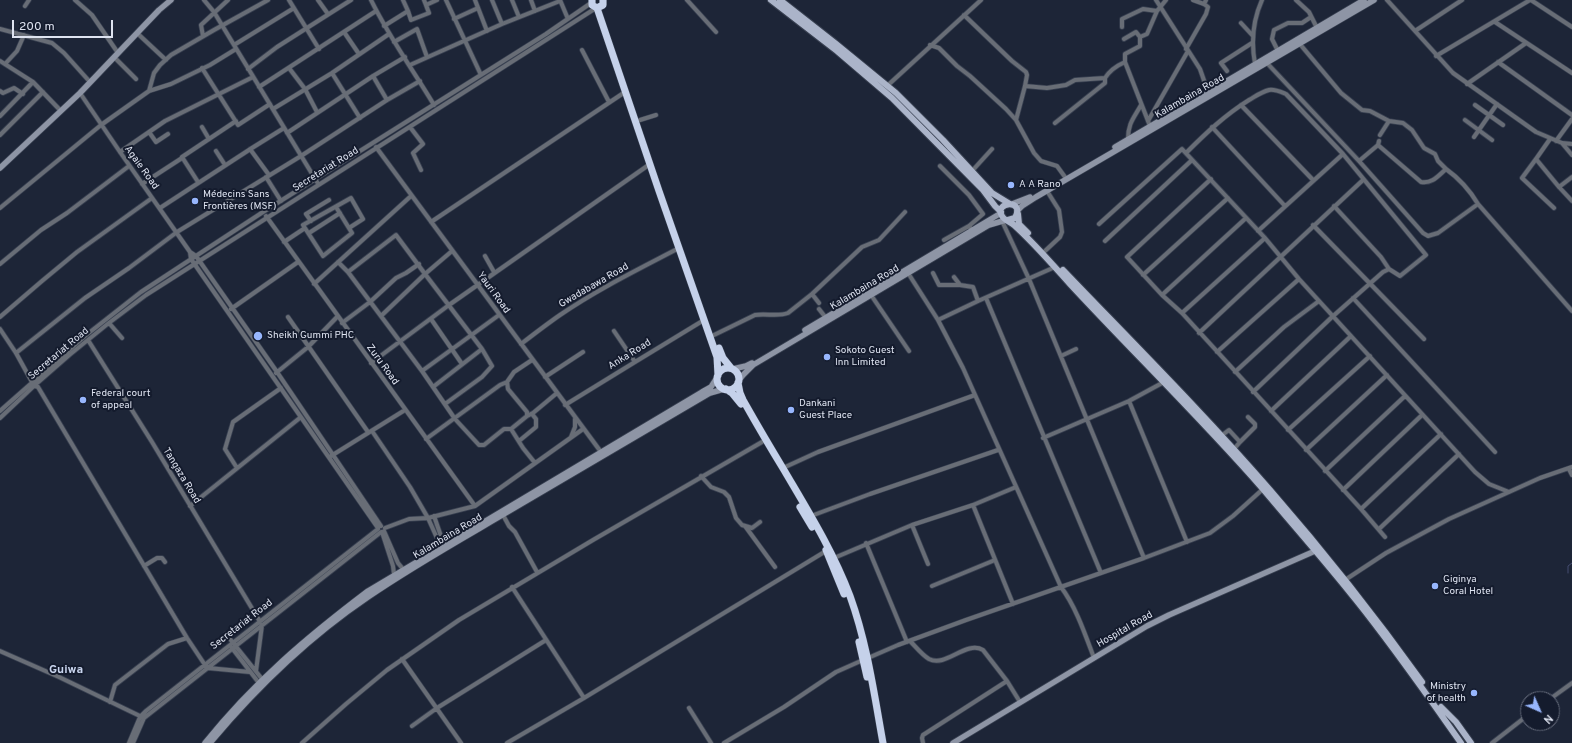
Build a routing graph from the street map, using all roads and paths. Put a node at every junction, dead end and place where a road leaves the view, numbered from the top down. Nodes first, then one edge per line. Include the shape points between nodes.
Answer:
1 (29, 0) edge
2 (75, 0) edge
3 (170, 0) edge
4 (204, 0) edge
5 (228, 0) edge
6 (268, 0) edge
7 (289, 0) edge
8 (318, 0) edge
9 (351, 0) edge
10 (371, 0) edge
11 (403, 0) edge
12 (424, 0) edge
13 (437, 0) edge
14 (446, 0) edge
15 (475, 0) edge
16 (492, 0) edge
17 (512, 0) edge
18 (531, 0) edge
19 (687, 0) edge
20 (771, 0) edge
21 (780, 0) edge
22 (981, 0) edge
23 (1156, 0) edge
24 (1166, 0) edge
25 (1193, 0) edge
26 (1262, 0) edge
27 (1296, 0) edge
28 (1364, 0) edge
29 (1374, 0) edge
30 (1387, 0) edge
31 (1462, 0) edge
32 (1531, 0) edge
33 (560, 1) edge
34 (1205, 2) edge
35 (597, 4) edge
36 (426, 5) junction
37 (25, 6) dead end
38 (294, 8) junction
39 (478, 8) junction
40 (1161, 8) junction
41 (376, 11) junction
42 (408, 11) junction
43 (535, 11) junction
44 (1157, 11) junction
45 (214, 12) junction
46 (328, 14) junction
47 (964, 15) junction
48 (519, 17) junction
49 (1311, 17) junction
50 (454, 19) junction
51 (568, 19) junction
52 (1495, 22) junction
53 (1241, 23) dead end
54 (502, 24) junction
55 (222, 26) junction
56 (384, 26) junction
57 (1122, 27) dead end
58 (1572, 27) edge
59 (1317, 28) junction
60 (0, 29) edge
61 (307, 29) junction
62 (487, 31) junction
63 (1415, 31) junction
64 (344, 32) junction
65 (716, 32) dead end
66 (137, 33) junction
67 (389, 34) junction
68 (24, 35) junction
69 (203, 36) junction
70 (1253, 36) junction
71 (1140, 37) junction
72 (1124, 39) dead end
73 (464, 40) junction
74 (936, 40) junction
75 (394, 42) junction
76 (1252, 43) junction
77 (1526, 43) junction
78 (1299, 44) junction
79 (930, 45) junction
80 (235, 47) junction
81 (939, 48) junction
82 (319, 49) junction
83 (582, 50) dead end
84 (1187, 50) junction
85 (1278, 51) junction
86 (359, 54) junction
87 (116, 55) junction
88 (1436, 56) junction
89 (405, 57) junction
90 (427, 57) junction
91 (166, 60) junction
92 (0, 61) edge
93 (1125, 62) junction
94 (1266, 62) junction
95 (1498, 62) junction
96 (5, 64) junction
97 (1255, 64) junction
98 (410, 65) junction
99 (202, 68) junction
100 (289, 68) junction
101 (248, 69) junction
102 (1227, 71) dead end
103 (332, 72) junction
104 (1572, 73) edge
105 (481, 75) junction
106 (373, 76) junction
107 (253, 77) junction
108 (1105, 78) junction
109 (136, 79) dead end
110 (420, 81) junction
111 (33, 82) junction
112 (90, 82) junction
113 (1467, 84) junction
114 (887, 86) junction
115 (1025, 86) junction
116 (259, 87) junction
117 (305, 89) junction
118 (149, 91) junction
119 (2, 92) edge
120 (43, 92) junction
121 (625, 92) junction
122 (1208, 92) junction
123 (80, 93) junction
124 (22, 94) junction
125 (218, 94) junction
126 (346, 94) junction
127 (0, 98) edge
128 (387, 100) junction
129 (609, 102) junction
130 (270, 104) junction
131 (1497, 104) junction
132 (434, 105) junction
133 (1141, 105) junction
134 (1241, 105) junction
135 (1475, 106) dead end
136 (273, 109) junction
137 (60, 110) junction
138 (317, 112) junction
139 (656, 115) dead end
140 (1489, 115) junction
141 (1572, 115) edge
142 (0, 116) edge
143 (360, 118) junction
144 (1572, 119) edge
145 (640, 120) junction
146 (1016, 120) junction
147 (1465, 120) dead end
148 (1390, 121) junction
149 (236, 122) junction
150 (1055, 123) dead end
151 (1149, 124) junction
152 (101, 125) junction
153 (1504, 125) dead end
154 (202, 127) dead end
155 (410, 127) junction
156 (1212, 127) junction
157 (284, 128) junction
158 (1479, 130) junction
159 (149, 132) junction
160 (287, 133) junction
161 (168, 134) dead end
162 (0, 135) edge
163 (1380, 135) dead end
164 (1474, 138) dead end
165 (209, 139) junction
166 (1128, 139) junction
167 (1550, 139) junction
168 (1492, 140) dead end
169 (1556, 141) junction
170 (374, 143) junction
171 (1562, 143) junction
172 (1572, 144) edge
173 (376, 148) junction
174 (250, 149) junction
175 (992, 149) dead end
176 (216, 151) dead end
177 (120, 152) junction
178 (1186, 153) junction
179 (1343, 154) junction
180 (1572, 154) edge
181 (301, 156) junction
182 (182, 158) junction
183 (1536, 159) junction
184 (1192, 160) junction
185 (1358, 161) junction
186 (650, 164) junction
187 (225, 165) junction
188 (129, 166) junction
189 (940, 166) dead end
190 (0, 168) edge
191 (1446, 169) junction
192 (421, 170) dead end
193 (972, 171) junction
194 (268, 176) junction
195 (1064, 177) junction
196 (1572, 177) edge
197 (1211, 179) junction
198 (1313, 180) junction
199 (1363, 180) junction
200 (198, 182) junction
201 (317, 182) junction
202 (142, 184) junction
203 (1559, 187) junction
204 (1047, 191) junction
205 (411, 196) junction
206 (152, 198) junction
207 (1228, 198) junction
208 (329, 200) dead end
209 (281, 201) junction
210 (1572, 201) edge
211 (1011, 204) junction
212 (1478, 204) junction
213 (1285, 206) junction
214 (1334, 206) junction
215 (336, 207) junction
216 (0, 208) edge
217 (160, 208) junction
218 (1554, 208) dead end
219 (264, 212) junction
220 (905, 212) dead end
221 (1001, 212) junction
222 (1017, 212) junction
223 (340, 213) junction
224 (266, 218) junction
225 (1246, 218) junction
226 (1005, 220) junction
227 (311, 221) junction
228 (431, 222) junction
229 (1099, 224) dead end
230 (1313, 225) junction
231 (305, 228) junction
232 (349, 228) junction
233 (970, 228) junction
234 (1258, 231) junction
235 (177, 232) junction
236 (309, 233) junction
237 (1265, 238) junction
238 (944, 240) dead end
239 (1105, 241) dead end
240 (284, 242) junction
241 (679, 248) junction
242 (452, 251) junction
243 (190, 252) junction
244 (1045, 252) junction
245 (196, 256) junction
246 (485, 256) dead end
247 (1280, 258) junction
248 (191, 259) junction
249 (199, 260) junction
250 (298, 262) junction
251 (338, 262) junction
252 (194, 263) junction
253 (0, 264) edge
254 (419, 264) junction
255 (1055, 267) junction
256 (1389, 269) junction
257 (348, 272) junction
258 (494, 272) junction
259 (908, 273) junction
260 (933, 273) dead end
261 (426, 274) junction
262 (1143, 274) junction
263 (954, 277) dead end
264 (1029, 279) junction
265 (1299, 279) junction
266 (1371, 283) junction
267 (314, 284) junction
268 (477, 284) junction
269 (960, 285) junction
270 (812, 294) junction
271 (871, 295) junction
272 (1162, 295) junction
273 (986, 298) junction
274 (1353, 298) junction
275 (978, 301) junction
276 (1319, 301) junction
277 (370, 302) junction
278 (819, 303) dead end
279 (448, 304) junction
280 (232, 308) junction
281 (819, 309) dead end
282 (1572, 311) edge
283 (227, 312) junction
284 (1182, 313) junction
285 (499, 315) junction
286 (381, 316) junction
287 (1332, 316) junction
288 (0, 317) edge
289 (288, 317) dead end
290 (337, 317) junction
291 (826, 318) junction
292 (431, 319) junction
293 (704, 320) junction
294 (938, 320) junction
295 (109, 322) junction
296 (342, 323) junction
297 (0, 329) edge
298 (614, 331) dead end
299 (1199, 333) junction
300 (85, 336) junction
301 (472, 336) junction
302 (714, 336) junction
303 (1352, 336) junction
304 (122, 338) dead end
305 (1424, 338) dead end
306 (88, 340) junction
307 (400, 341) junction
308 (520, 344) junction
309 (308, 346) junction
310 (452, 349) junction
311 (482, 349) junction
312 (1076, 349) dead end
313 (909, 351) dead end
314 (16, 352) junction
315 (583, 352) dead end
316 (1217, 352) junction
317 (1061, 356) junction
318 (1370, 356) junction
319 (532, 360) junction
320 (634, 362) junction
321 (371, 363) junction
322 (462, 364) junction
323 (732, 368) junction
324 (422, 371) junction
325 (278, 372) junction
326 (1235, 372) junction
327 (272, 375) junction
328 (718, 375) junction
329 (1387, 375) junction
330 (545, 378) junction
331 (507, 382) junction
332 (739, 382) junction
333 (1164, 382) junction
334 (33, 384) junction
335 (433, 387) junction
336 (281, 388) junction
337 (725, 389) junction
338 (1253, 392) junction
339 (557, 393) junction
340 (975, 395) junction
341 (1405, 396) junction
342 (1129, 401) junction
343 (445, 404) junction
344 (565, 405) junction
345 (405, 410) junction
346 (0, 411) edge
347 (1270, 412) junction
348 (532, 414) junction
349 (1422, 415) junction
350 (527, 416) junction
351 (301, 417) junction
352 (1248, 417) dead end
353 (0, 418) edge
354 (575, 418) junction
355 (455, 419) junction
356 (1087, 419) junction
357 (511, 429) junction
358 (583, 429) junction
359 (1288, 430) junction
360 (370, 432) junction
361 (1441, 434) junction
362 (1221, 436) junction
363 (571, 437) junction
364 (1043, 438) junction
365 (426, 439) junction
366 (519, 441) junction
367 (762, 442) junction
368 (1240, 442) junction
369 (1234, 449) junction
370 (998, 450) junction
371 (1306, 450) junction
372 (601, 452) junction
373 (1495, 452) dead end
374 (1459, 454) junction
375 (331, 456) junction
376 (535, 463) junction
377 (237, 468) junction
378 (782, 468) junction
379 (1570, 468) edge
380 (1325, 471) junction
381 (1572, 475) edge
382 (702, 476) junction
383 (1016, 487) junction
384 (1263, 489) junction
385 (1343, 490) junction
386 (1509, 492) junction
387 (973, 505) junction
388 (190, 506) junction
389 (475, 506) junction
390 (1361, 509) junction
391 (503, 515) junction
392 (434, 516) junction
393 (812, 516) junction
394 (428, 518) junction
395 (760, 522) dead end
396 (912, 524) junction
397 (745, 526) junction
398 (1379, 529) junction
399 (381, 530) junction
400 (1384, 537) dead end
401 (1187, 542) junction
402 (866, 543) junction
403 (442, 546) junction
404 (826, 551) junction
405 (1315, 551) junction
406 (834, 558) junction
407 (1144, 558) junction
408 (995, 560) junction
409 (165, 562) dead end
410 (928, 564) dead end
411 (144, 566) junction
412 (775, 567) dead end
413 (403, 569) junction
414 (537, 572) junction
415 (1101, 573) junction
416 (394, 574) junction
417 (1345, 580) junction
418 (932, 586) dead end
419 (512, 587) junction
420 (1061, 587) junction
421 (1013, 604) junction
422 (261, 623) junction
423 (226, 634) dead end
424 (187, 638) junction
425 (546, 640) junction
426 (908, 642) junction
427 (233, 646) junction
428 (0, 651) edge
429 (1094, 658) junction
430 (402, 659) junction
431 (866, 659) junction
432 (206, 666) junction
433 (256, 671) junction
434 (250, 672) junction
435 (260, 681) junction
436 (1006, 681) junction
437 (1572, 683) edge
438 (1560, 692) edge
439 (584, 698) junction
440 (110, 702) junction
441 (1020, 702) junction
442 (1441, 707) junction
443 (437, 708) junction
444 (689, 708) dead end
445 (142, 717) junction
446 (1520, 721) edge
447 (412, 726) dead end
448 (129, 743) edge
449 (133, 743) edge
450 (205, 743) edge
451 (210, 743) edge
452 (302, 743) edge
453 (461, 743) edge
454 (507, 743) edge
455 (710, 743) edge
456 (724, 743) edge
457 (878, 743) edge
458 (883, 743) edge
459 (923, 743) edge
460 (953, 743) edge
461 (1462, 743) edge
462 (1466, 743) edge
463 (1471, 743) edge
464 (1492, 743) edge

1 - 37 street
2 - 87 street via 92,15
3 - 66 main road
4 - 45 street
5 - 45 street
6 - 55 street
7 - 38 street
8 - 46 street
9 - 46 street
10 - 41 street
11 - 42 street
12 - 36 street
13 - 36 street
14 - 50 street
15 - 39 street
16 - 54 street
17 - 48 street
18 - 43 street
19 - 65 street
20 - 221 main road via 892,98 978,184
21 - 114 main road
22 - 47 street
23 - 40 street
24 - 40 street
25 - 34 street
26 - 70 street
27 - 49 street
28 - 59 main road, Kalambaina Road
29 - 78 main road, Kalambaina Road
30 - 63 street
31 - 63 street
32 - 52 street
32 - 58 street
33 - 43 street
33 - 51 street
34 - 84 street via 1208,7 1206,14
35 - 51 street, Secretariat Road
35 - 121 highway
35 - 145 highway
35 - 155 street, Secretariat Road
36 - 42 street via 429,13 411,20
38 - 61 street
38 - 80 street
39 - 50 street
39 - 62 street
40 - 44 street
40 - 84 street
41 - 56 street
41 - 64 street
42 - 56 street
43 - 48 street
44 - 57 street via 1143,9 1122,19
44 - 71 street via 1147,34
45 - 55 street
45 - 69 street via 201,25
46 - 61 street
47 - 74 street
47 - 115 street via 1012,61 1025,70
48 - 54 street
49 - 59 street
49 - 85 street via 1302,23 1288,23 1274,30 1272,39
50 - 73 street
51 - 105 street, Secretariat Road
52 - 77 street
52 - 88 street
53 - 70 street
54 - 62 street
55 - 69 street
55 - 80 street
56 - 67 street
59 - 85 main road, Kalambaina Road
60 - 68 street
61 - 82 street
61 - 101 street
62 - 73 street
63 - 88 street
64 - 82 street
64 - 86 street
66 - 87 main road
66 - 91 street
67 - 75 street
67 - 86 street
68 - 96 street via 17,51
68 - 112 street via 52,43
69 - 91 street
70 - 76 street
71 - 72 street via 1136,32
71 - 93 street via 1140,46 1125,54
73 - 90 street
73 - 105 street
74 - 79 street
74 - 81 street
75 - 89 street
75 - 90 street via 417,30
76 - 97 street
76 - 102 street via 1221,63
77 - 95 street
77 - 104 street
78 - 94 main road, Kalambaina Road
78 - 148 street via 1341,93 1362,110
79 - 81 street
79 - 114 street
80 - 99 street
80 - 101 street
81 - 146 street
82 - 100 street
83 - 129 street
84 - 122 street via 1200,70
84 - 151 street
85 - 97 main road, Kalambaina Road
86 - 103 street
87 - 109 street
87 - 112 main road
88 - 113 street
89 - 98 street
89 - 106 street
90 - 98 street
91 - 118 street via 154,73
92 - 96 street
93 - 108 street via 1112,69
93 - 133 street
94 - 185 street
94 - 204 main road, Kalambaina Road
95 - 113 street
95 - 141 street
96 - 111 street
97 - 122 main road, Kalambaina Road
98 - 110 street
99 - 118 street via 167,86
99 - 125 street
100 - 116 street
100 - 117 street
101 - 107 street
103 - 117 street
103 - 126 street
105 - 132 street, Secretariat Road
106 - 126 street
106 - 128 street
107 - 116 street
107 - 125 street
108 - 115 street via 1075,80 1066,85 1047,88
108 - 150 street via 1105,84
110 - 128 street
110 - 132 street
111 - 120 street
111 - 124 street
112 - 123 main road
113 - 131 street
114 - 193 main road
115 - 146 street
116 - 130 street
117 - 136 street
117 - 138 street
118 - 152 street
119 - 124 street via 14,88
119 - 127 street
120 - 137 street
120 - 162 street
121 - 129 street
121 - 186 highway
122 - 151 main road, Kalambaina Road
123 - 137 main road
123 - 152 street, Agaie Road
124 - 142 street
125 - 149 street
125 - 159 street
126 - 138 street
126 - 143 street
128 - 143 street
129 - 228 street
130 - 136 street
130 - 149 street via 238,125
131 - 140 street
131 - 167 street
132 - 170 street, Secretariat Road
133 - 151 street
133 - 166 street via 1132,118
134 - 156 street
134 - 179 street via 1270,90 1286,94
134 - 198 street
135 - 140 street
136 - 157 street
137 - 190 main road
138 - 160 street
139 - 145 street
140 - 153 street
140 - 158 street
143 - 181 street
144 - 169 street
145 - 302 highway
146 - 195 street via 1034,153 1041,161 1057,166
147 - 158 street
148 - 163 street
148 - 191 street via 1403,123 1409,128 1420,144 1435,154
149 - 165 street
151 - 166 main road, Kalambaina Road
152 - 177 street, Agaie Road
152 - 216 street
154 - 165 street
155 - 173 street, Secretariat Road
155 - 192 street via 423,144 413,153
156 - 178 street
156 - 213 street
157 - 160 street
157 - 174 street
158 - 164 street
158 - 168 street
159 - 161 street via 156,142
159 - 177 street
160 - 181 street
165 - 182 street
166 - 195 main road, Kalambaina Road
167 - 169 street
167 - 183 street
169 - 171 street
170 - 173 street, Yauri Road
170 - 201 street, Secretariat Road
171 - 172 street
171 - 180 street
173 - 201 street, Secretariat Road
173 - 205 street, Yauri Road
174 - 187 street
174 - 194 street
175 - 193 street
176 - 187 street
177 - 188 street, Agaie Road
178 - 184 street
178 - 229 street via 1182,149
179 - 198 street
179 - 199 street
181 - 194 street
181 - 201 street
182 - 200 street
182 - 202 street
183 - 203 street
183 - 218 street via 1522,178
184 - 197 street
184 - 239 street
185 - 191 street via 1379,143 1421,182 1433,181
185 - 212 street via 1428,236 1438,233
186 - 241 highway
186 - 258 street
187 - 200 street
188 - 202 street, Agaie Road
188 - 253 street via 41,230
189 - 233 street via 969,195 982,214
191 - 212 street via 1469,188
193 - 211 main road via 992,193
194 - 209 street
194 - 235 street
195 - 211 main road, Kalambaina Road via 1028,198
196 - 203 street
197 - 207 street
197 - 262 street via 1127,257
198 - 213 street
199 - 214 street
199 - 256 street via 1426,255 1400,276
200 - 217 street
201 - 209 street, Secretariat Road
201 - 224 street, Secretariat Road
202 - 206 street, Agaie Road
203 - 210 street
204 - 222 main road, Kalambaina Road
204 - 244 street via 1059,210 1062,232
205 - 228 street, Yauri Road
205 - 251 street
206 - 217 street, Agaie Road
206 - 288 street via 77,252
207 - 225 street
207 - 262 street
208 - 227 street via 306,214
209 - 219 street, Secretariat Road
211 - 221 main road via 1005,205
211 - 222 main road via 1016,207
212 - 282 street
213 - 234 street
214 - 230 street
214 - 256 street
215 - 223 street
215 - 227 street
215 - 232 street via 351,198 363,219
217 - 235 street, Agaie Road
219 - 224 street, Zuru Road
219 - 245 street, Secretariat Road
220 - 270 street via 879,240 862,248
221 - 226 main road
221 - 233 main road
222 - 226 main road via 1015,218
222 - 244 main road via 1020,224
223 - 232 street
223 - 236 street
224 - 240 street, Zuru Road
224 - 249 street, Secretariat Road
225 - 234 street
225 - 272 street
226 - 255 main road via 1022,232
226 - 259 main road, Kalambaina Road via 989,225
226 - 264 street
227 - 231 street via 303,225
228 - 242 street, Yauri Road
230 - 247 street
230 - 266 street
231 - 236 street
231 - 240 street
232 - 236 street via 352,233 323,256
233 - 238 street
233 - 291 main road
234 - 237 street
235 - 243 street, Agaie Road
235 - 314 street via 85,298
237 - 247 street
237 - 284 street
240 - 250 street, Zuru Road
241 - 293 highway
241 - 308 street, Gwadabawa Road via 582,301
242 - 261 street
242 - 268 street, Yauri Road
243 - 245 street
243 - 248 street
244 - 362 main road
245 - 248 street, Secretariat Road
245 - 249 street
246 - 258 street
247 - 265 street
247 - 299 street
248 - 252 street
248 - 300 street, Secretariat Road via 141,292
249 - 252 street, Secretariat Road
249 - 280 street
250 - 267 street, Zuru Road
250 - 280 street
251 - 257 street
251 - 267 street
252 - 283 street
252 - 295 street, Secretariat Road
254 - 257 street via 396,235
254 - 261 street
254 - 277 street via 396,278
255 - 264 street
255 - 333 main road
256 - 266 street
257 - 277 street
258 - 268 street
259 - 271 main road, Kalambaina Road
259 - 294 street
260 - 269 street via 940,285
261 - 279 street
261 - 286 street
262 - 272 street
263 - 269 street
264 - 273 street
264 - 317 street
265 - 276 street
265 - 316 street
266 - 274 street
266 - 305 street
267 - 290 street, Zuru Road
268 - 279 street
268 - 285 street, Yauri Road
269 - 275 street via 973,287
270 - 278 street
270 - 302 street via 788,313 755,315
271 - 313 street
271 - 332 main road, Kalambaina Road via 753,365
272 - 284 street
273 - 275 street
273 - 364 street
274 - 287 street
274 - 373 street
275 - 294 street
276 - 287 street
276 - 326 street via 1284,327
277 - 286 street
277 - 296 street
279 - 292 street
279 - 301 street
280 - 283 street
280 - 325 street
281 - 291 street
283 - 327 street
284 - 299 street
285 - 301 street
285 - 308 street, Yauri Road
286 - 307 street
287 - 303 street
287 - 338 street
289 - 309 street
290 - 296 street, Zuru Road
290 - 309 street
291 - 323 main road via 746,366
292 - 307 street
292 - 310 street
293 - 320 street, Anka Road
293 - 328 highway via 717,357
294 - 340 street
295 - 304 street
295 - 306 street, Secretariat Road
296 - 321 street, Zuru Road
297 - 314 street
298 - 320 street
299 - 316 street
300 - 306 street, Tangaza Road
300 - 334 street, Secretariat Road
301 - 310 street
301 - 311 street
302 - 323 highway via 723,358
303 - 318 street
303 - 347 street
306 - 334 street, Secretariat Road
306 - 388 street, Tangaza Road
307 - 321 street
307 - 324 street
308 - 319 street, Yauri Road
309 - 325 street
309 - 360 street
310 - 322 street
310 - 324 street
311 - 322 street
311 - 343 street via 491,368
312 - 317 street
314 - 334 street
315 - 330 street
316 - 326 street
317 - 356 street
318 - 329 street
318 - 359 street
319 - 330 street, Yauri Road
319 - 331 street via 514,372
320 - 344 street, Anka Road
321 - 345 street, Zuru Road
322 - 335 street
323 - 328 highway via 725,368
323 - 332 highway via 738,374
324 - 335 street
325 - 327 street
325 - 375 street
326 - 338 street
327 - 336 street
328 - 337 highway via 719,385
328 - 372 main road via 711,387
329 - 341 street
329 - 371 street
330 - 339 street, Yauri Road
331 - 350 street via 508,389 527,412
331 - 355 street
332 - 337 highway via 733,389
332 - 378 highway via 743,400
333 - 342 street
333 - 384 main road
334 - 346 street, Secretariat Road
334 - 353 street, Secretariat Road
334 - 411 street via 38,388
335 - 343 street
336 - 351 street
336 - 377 street via 233,422 225,449
337 - 367 highway via 740,403
337 - 391 main road, Kalambaina Road via 710,393
338 - 347 street
339 - 344 street, Yauri Road
339 - 348 street
340 - 370 street
340 - 378 street via 818,452
341 - 349 street
341 - 380 street
342 - 356 street
342 - 401 street
343 - 355 street
344 - 354 street, Yauri Road
345 - 360 street
345 - 365 street, Zuru Road
347 - 359 street
348 - 350 street
348 - 366 street via 536,419 536,427
349 - 361 street
349 - 385 street
350 - 357 street
351 - 375 street
351 - 377 street
352 - 368 street via 1255,426
354 - 358 street, Yauri Road
354 - 363 street
355 - 357 street via 482,446 504,429
355 - 365 street
356 - 364 street
356 - 407 street
357 - 366 street
358 - 363 street
358 - 372 street, Yauri Road
359 - 371 street
360 - 375 street
360 - 394 street via 410,487
361 - 374 street
361 - 390 street
362 - 368 street via 1229,430
362 - 369 main road
363 - 376 street
364 - 415 street
365 - 389 street, Zuru Road
366 - 376 street
367 - 382 street
367 - 404 highway
368 - 369 street
369 - 417 main road
370 - 383 street
370 - 393 street
371 - 380 street
372 - 403 main road
374 - 386 street via 1489,484
374 - 398 street
375 - 399 street
376 - 389 street
377 - 388 street
378 - 393 highway
379 - 381 street
379 - 386 street
380 - 385 street
382 - 397 street via 711,487 729,497 736,518
382 - 414 street
383 - 387 street
383 - 420 street
384 - 401 street via 1218,529
384 - 405 main road
385 - 390 street
386 - 417 street via 1433,527
387 - 396 street
387 - 408 street
388 - 422 street, Tangaza Road
389 - 392 street, Secretariat Road
390 - 398 street
391 - 414 street
391 - 451 main road, Kalambaina Road via 385,586 338,619 253,694
392 - 394 street, Secretariat Road
392 - 403 street
393 - 406 highway
394 - 399 street, Secretariat Road via 409,519
394 - 403 street
395 - 397 street via 752,528
396 - 402 street
396 - 410 street
397 - 412 street
398 - 400 street
399 - 413 street
399 - 416 street
399 - 422 street, Secretariat Road
401 - 407 street
402 - 406 street
402 - 426 street
403 - 413 main road
404 - 431 highway
404 - 439 street
405 - 429 main road, Hospital Road via 1169,615
405 - 461 main road via 1370,618
406 - 431 highway via 852,602
407 - 415 street
408 - 418 street
408 - 421 street
409 - 411 street via 162,558 157,558
411 - 424 street
413 - 416 main road
414 - 419 street
415 - 420 street
416 - 435 main road via 325,624
417 - 442 main road
419 - 425 street
419 - 430 street
420 - 421 street
420 - 429 street via 1067,595
421 - 426 street
422 - 427 street, Secretariat Road
422 - 433 street
423 - 427 street
424 - 432 street
424 - 440 street via 168,644 115,685
425 - 439 street
425 - 443 street
426 - 431 street
426 - 436 street via 926,657 936,660 979,647
427 - 432 street, Secretariat Road
427 - 433 street
427 - 434 street
428 - 440 street
429 - 441 main road, Hospital Road
430 - 443 street
430 - 452 street
431 - 456 street via 836,672
431 - 457 highway
431 - 458 highway
432 - 434 street
432 - 445 street, Secretariat Road
433 - 435 street
434 - 435 street
435 - 450 main road
436 - 441 street
436 - 459 street via 924,735
437 - 438 street
439 - 454 street
440 - 445 street
441 - 460 main road, Hospital Road
442 - 462 main road
442 - 463 main road
443 - 447 street
443 - 453 street
444 - 455 street
445 - 448 street, Secretariat Road
445 - 449 street, Secretariat Road
446 - 464 street

